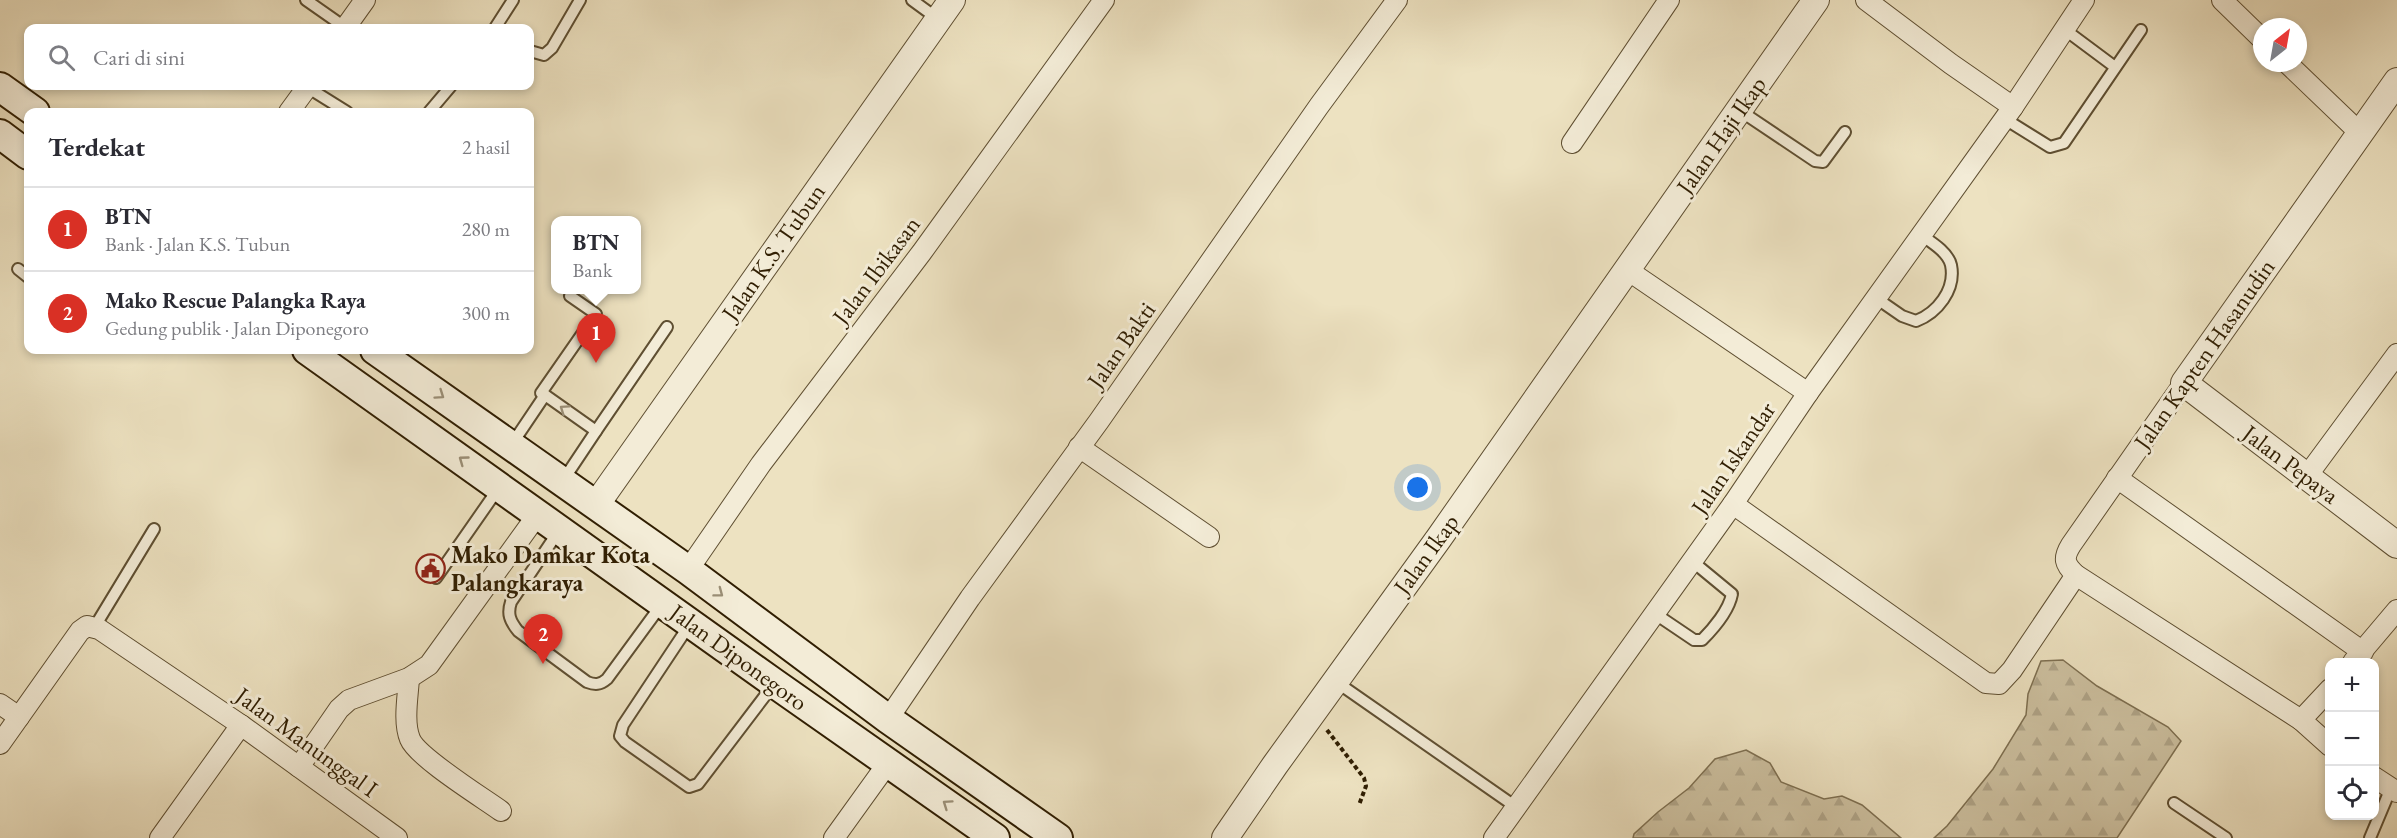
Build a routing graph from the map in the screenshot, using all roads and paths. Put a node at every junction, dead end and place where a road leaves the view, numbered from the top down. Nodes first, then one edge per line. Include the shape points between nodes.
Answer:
1 (306, 0) edge
2 (513, 0) edge
3 (580, 0) edge
4 (912, 0) edge
5 (1104, 0) edge
6 (1397, 0) edge
7 (1670, 0) edge
8 (1866, 0) edge
9 (2084, 0) edge
10 (2222, 0) edge
11 (358, 2) edge
12 (1805, 4) edge
13 (945, 10) edge
14 (340, 24) edge
15 (348, 24) edge
16 (498, 24) edge
17 (2064, 29) junction
18 (2141, 30) dead end
19 (2253, 30) edge
20 (534, 52) edge
21 (2115, 67) junction
22 (2296, 72) edge
23 (2397, 81) edge
24 (0, 87) edge
25 (304, 90) edge
26 (313, 90) edge
27 (448, 90) edge
28 (29, 108) edge
29 (292, 108) edge
30 (341, 108) edge
31 (432, 108) edge
32 (1738, 110) junction
33 (2009, 113) junction
34 (1845, 132) dead end
35 (2360, 133) junction
36 (0, 134) edge
37 (1572, 143) dead end
38 (24, 152) edge
39 (1921, 235) junction
40 (18, 269) dead end
41 (1626, 269) junction
42 (24, 274) edge
43 (570, 296) dead end
44 (1876, 298) junction
45 (667, 327) dead end
46 (313, 354) edge
47 (382, 354) edge
48 (2397, 354) edge
49 (403, 368) junction
50 (2184, 383) junction
51 (1808, 393) junction
52 (545, 395) junction
53 (380, 400) junction
54 (596, 431) junction
55 (511, 446) junction
56 (1079, 447) junction
57 (2307, 476) junction
58 (2117, 478) junction
59 (562, 482) junction
60 (499, 486) junction
61 (1733, 504) junction
62 (596, 505) junction
63 (549, 522) junction
64 (154, 529) dead end
65 (1209, 537) dead end
66 (2397, 545) edge
67 (1692, 561) junction
68 (688, 570) junction
69 (2076, 575) junction
70 (436, 578) dead end
71 (663, 602) junction
72 (2397, 610) edge
73 (1654, 613) junction
74 (690, 623) junction
75 (94, 628) junction
76 (2358, 657) edge
77 (409, 678) junction
78 (1335, 681) junction
79 (774, 683) junction
80 (2325, 694) edge
81 (0, 704) edge
82 (19, 717) junction
83 (1309, 718) junction
84 (888, 719) junction
85 (2301, 720) junction
86 (241, 725) junction
87 (2325, 742) edge
88 (0, 744) edge
89 (888, 763) junction
90 (299, 767) junction
91 (2387, 786) edge
92 (2174, 803) dead end
93 (1359, 805) dead end
94 (1516, 807) junction
95 (501, 811) dead end
96 (389, 836) edge
97 (160, 838) edge
98 (834, 838) edge
99 (995, 838) edge
100 (1058, 838) edge
101 (1225, 838) edge
102 (1494, 838) edge
103 (2226, 838) edge
104 (2370, 838) edge

1 - 14 lane
2 - 16 lane
3 - 20 lane via 552,48 544,55
4 - 13 lane
5 - 68 street, Jalan Ibikasan via 922,252 760,464
6 - 56 street, Jalan Bakti
7 - 37 street
8 - 33 street
9 - 17 street, Jalan Iskandar
10 - 19 street
11 - 15 street
12 - 32 street, Jalan Haji Ikap
13 - 62 street, Jalan K.S. Tubun
17 - 21 lane
17 - 33 street, Jalan Iskandar
18 - 21 lane
21 - 33 lane via 2064,143 2056,147 2042,143
22 - 35 street
23 - 35 street, Jalan Kapten Hasanudin
24 - 28 main road
25 - 29 street
26 - 30 lane
27 - 31 lane
32 - 34 lane via 1815,161 1823,162
32 - 41 street, Jalan Haji Ikap
33 - 39 street, Jalan Iskandar
35 - 50 street, Jalan Kapten Hasanudin
36 - 38 main road
39 - 44 street, Jalan Iskandar
39 - 44 lane via 1951,264 1951,282 1939,306 1928,317 1916,321
40 - 42 lane
41 - 51 street
41 - 78 street, Jalan Ikap
43 - 52 lane via 596,314 542,393
44 - 51 street, Jalan Iskandar
45 - 54 lane
46 - 53 main road, Jalan Diponegoro
47 - 49 main road, Jalan Diponegoro
48 - 57 street
49 - 53 main road
49 -> 55 main road, Jalan Diponegoro
50 - 57 street, Jalan Pepaya
50 - 58 street, Jalan Kapten Hasanudin
51 - 61 street, Jalan Iskandar
54 -> 52 lane
52 - 55 lane
60 -> 53 main road, Jalan Diponegoro
54 - 59 lane
55 - 59 main road, Jalan Diponegoro
56 - 65 street
56 - 84 street, Jalan Bakti
57 - 66 street, Jalan Pepaya
58 - 69 street, Jalan Kapten Hasanudin via 2065,555 2067,567
58 - 76 street
59 - 62 main road, Jalan Diponegoro
60 - 63 main road, Jalan Diponegoro
60 - 70 lane
61 - 67 street, Jalan Iskandar
61 - 69 street via 1986,684 1999,684 2012,670
62 - 68 main road, Jalan Diponegoro
63 - 71 main road, Jalan Diponegoro
63 - 71 lane via 508,612 518,631 587,681 595,685 607,679
63 - 77 street via 429,665
64 - 75 lane
67 - 73 street, Jalan Iskandar
67 - 73 lane via 1732,594 1708,634 1702,640 1694,640
68 -> 84 main road, Jalan Diponegoro
69 - 85 street
71 - 74 main road, Jalan Diponegoro
72 - 76 street
73 - 94 street, Jalan Iskandar
74 - 79 main road, Jalan Diponegoro
74 - 79 lane via 624,725 621,736 625,742 689,787 698,784
75 - 82 street via 87,626 80,631
75 - 86 street, Jalan Manunggal I
77 - 90 street via 350,700 339,709
77 - 95 street via 410,741
78 - 83 street, Jalan Ikap
78 - 94 lane
79 - 89 main road, Jalan Diponegoro
80 - 85 street
81 - 82 street
82 - 88 street
83 - 93 path via 1329,732 1364,778 1366,786
83 - 101 street, Jalan Ikap
84 - 100 main road, Jalan Diponegoro
85 - 87 street
86 - 90 street, Jalan Manunggal I
86 - 97 street
89 - 98 street
99 -> 89 main road, Jalan Diponegoro
90 - 96 street, Jalan Manunggal I
91 - 104 lane
92 - 103 lane
94 - 102 street, Jalan Iskandar

